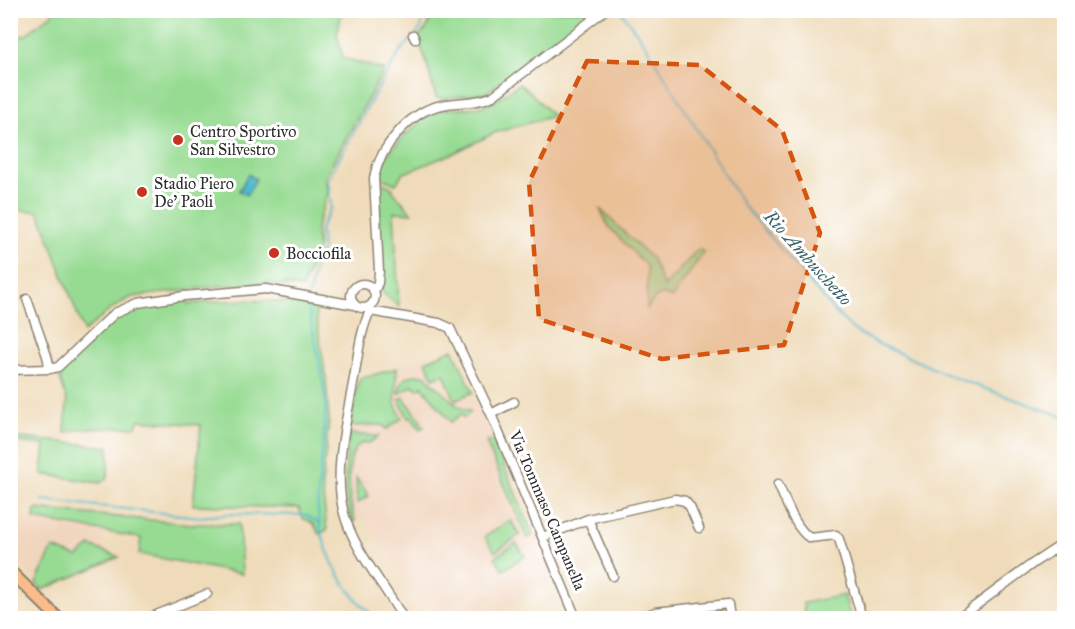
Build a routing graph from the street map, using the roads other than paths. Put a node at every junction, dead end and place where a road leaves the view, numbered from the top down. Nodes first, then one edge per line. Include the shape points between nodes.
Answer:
1 (605, 10) edge
2 (378, 261) junction
3 (361, 284) junction
4 (352, 291) junction
5 (374, 295) junction
6 (324, 298) junction
7 (27, 299) dead end
8 (363, 307) junction
9 (391, 315) junction
10 (50, 369) junction
11 (10, 370) edge
12 (514, 402) dead end
13 (491, 414) junction
14 (778, 484) dead end
15 (588, 519) junction
16 (699, 528) dead end
17 (543, 537) junction
18 (1065, 543) edge
19 (10, 561) edge
20 (10, 571) edge
21 (613, 576) dead end
22 (207, 594) dead end
23 (46, 605) junction
24 (58, 618) edge
25 (149, 618) edge
26 (403, 618) edge
27 (576, 618) edge
28 (641, 618) edge
29 (730, 618) edge
30 (862, 618) edge
31 (959, 618) edge

1 - 2 street via 493,96 435,106 400,130 382,154 374,178
2 - 3 street via 371,279
2 - 5 street
3 - 4 street
3 - 5 street via 369,286
4 - 6 street
4 - 8 street via 351,298
5 - 8 street
5 - 9 street
6 - 8 street, Via Tommaso Campanella
6 - 10 street, Via Tommaso Campanella via 255,290 138,303 115,313 58,367
7 - 10 street
8 - 9 street, Via Tommaso Campanella
8 - 26 street via 340,471 341,504 361,552
9 - 13 street, Via Tommaso Campanella via 450,328
10 - 11 street
12 - 13 street
13 - 17 street, Via Tommaso Campanella
14 - 30 street via 806,536 836,535 839,539
15 - 16 street via 675,499 690,507
15 - 17 street
15 - 21 street
17 - 27 street, Via Tommaso Campanella
18 - 31 street
19 - 23 main road
20 - 23 main road
22 - 25 street
23 - 24 main road
28 - 29 street via 655,612 728,604

